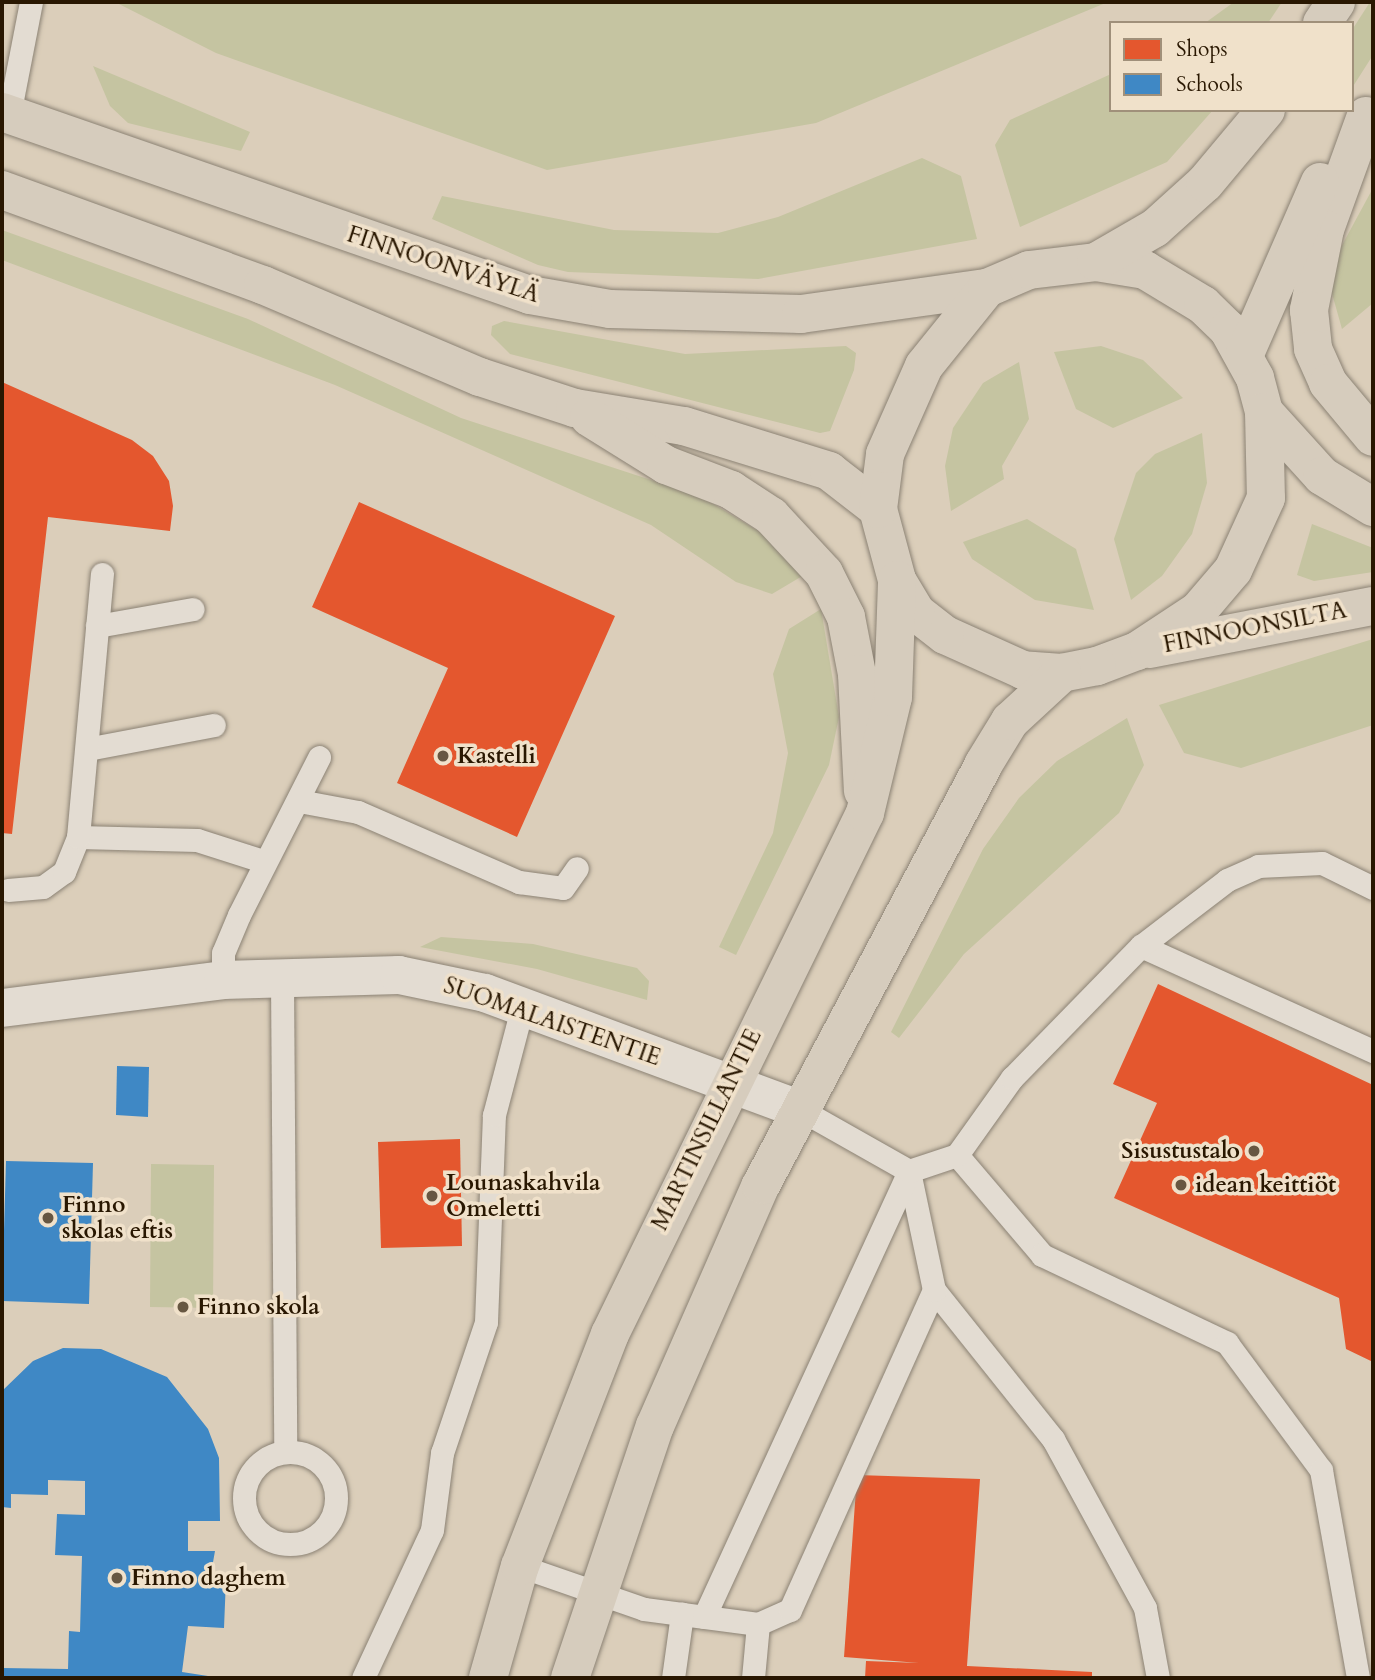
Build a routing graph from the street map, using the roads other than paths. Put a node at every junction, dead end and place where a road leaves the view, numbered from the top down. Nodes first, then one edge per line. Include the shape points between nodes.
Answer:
1 (31, 2) edge
2 (1336, 2) edge
3 (1323, 21) edge
4 (1370, 110) edge
5 (1264, 112) edge
6 (6, 113) edge
7 (2, 190) edge
8 (1096, 262) junction
9 (986, 288) junction
10 (1244, 356) junction
11 (575, 408) junction
12 (1264, 412) junction
13 (1373, 437) edge
14 (1373, 507) edge
15 (878, 509) junction
16 (102, 574) dead end
17 (897, 580) junction
18 (1373, 606) edge
19 (193, 609) dead end
20 (97, 626) junction
21 (1137, 651) junction
22 (1062, 673) junction
23 (214, 726) dead end
24 (87, 749) junction
25 (320, 757) dead end
26 (299, 801) junction
27 (865, 813) junction
28 (78, 837) junction
29 (263, 861) junction
30 (577, 868) dead end
31 (1373, 888) edge
32 (8, 890) dead end
33 (1140, 946) junction
34 (282, 978) junction
35 (223, 980) junction
36 (2, 1008) edge
37 (522, 1008) junction
38 (1373, 1051) edge
39 (728, 1084) junction
40 (802, 1110) junction
41 (957, 1155) junction
42 (909, 1171) junction
43 (934, 1290) junction
44 (285, 1451) junction
45 (520, 1566) junction
46 (596, 1593) junction
47 (693, 1616) junction
48 (758, 1624) junction
49 (363, 1678) edge
50 (488, 1678) edge
51 (570, 1678) edge
52 (673, 1678) edge
53 (753, 1678) edge
54 (1158, 1678) edge
55 (1358, 1678) edge

1 - 6 lane
2 - 3 main road
4 - 10 main road via 1329,162
4 - 13 main road via 1325,229 1309,310 1312,349 1328,383
5 - 8 main road via 1205,183 1155,228
6 - 9 main road, FINNOONVÄYLÄ via 530,295 610,309 801,314
7 - 11 main road via 263,285 480,377
8 - 9 main road via 1028,270
8 - 10 main road via 1145,270 1176,286 1227,329
9 - 15 main road via 924,366 900,410
10 - 12 main road
11 - 15 main road via 684,426 783,454 829,471
11 - 27 main road via 666,466 731,490 771,516 824,573 846,617 857,674
12 - 14 main road via 1322,476
12 - 21 main road via 1266,498 1256,531 1198,611
15 - 17 main road
16 - 20 lane
17 - 22 main road via 916,612 945,635 1023,670
17 - 27 main road, MARTINSILLANTIE via 893,697
18 - 21 main road, FINNOONSILTA
19 - 20 lane
20 - 24 lane
21 - 22 main road
22 - 40 main road via 1010,721 983,765
23 - 24 lane
24 - 28 lane
25 - 26 lane
26 - 29 lane
26 - 30 lane via 358,812 519,882 563,888
27 - 39 main road, MARTINSILLANTIE
28 - 29 lane via 197,841
28 - 32 lane via 64,872 43,887
29 - 35 lane via 223,953
31 - 33 lane via 1322,863 1258,866 1227,880
33 - 38 lane
33 - 41 lane via 1012,1077
34 - 35 street, SUOMALAISTENTIE
34 - 37 street, SUOMALAISTENTIE via 399,975
34 - 44 lane
35 - 36 street, SUOMALAISTENTIE
37 - 39 street, SUOMALAISTENTIE
37 - 49 lane via 494,1115 486,1322 442,1453 432,1530
39 - 40 street, SUOMALAISTENTIE
39 - 45 main road, MARTINSILLANTIE via 610,1334
40 - 42 lane
40 - 46 main road via 700,1312
41 - 42 lane
41 - 55 lane via 1042,1255 1227,1343 1321,1470
42 - 43 lane
42 - 47 lane
43 - 48 lane via 790,1610
43 - 54 lane via 1053,1439 1145,1608
44 - 44 lane via 250,1473 244,1507 261,1535 293,1545 320,1534 332,1519 336,1488 326,1468 308,1455
45 - 46 lane
45 - 50 main road, MARTINSILLANTIE
46 - 47 lane
46 - 51 main road
47 - 48 lane
47 - 52 lane
48 - 53 lane

